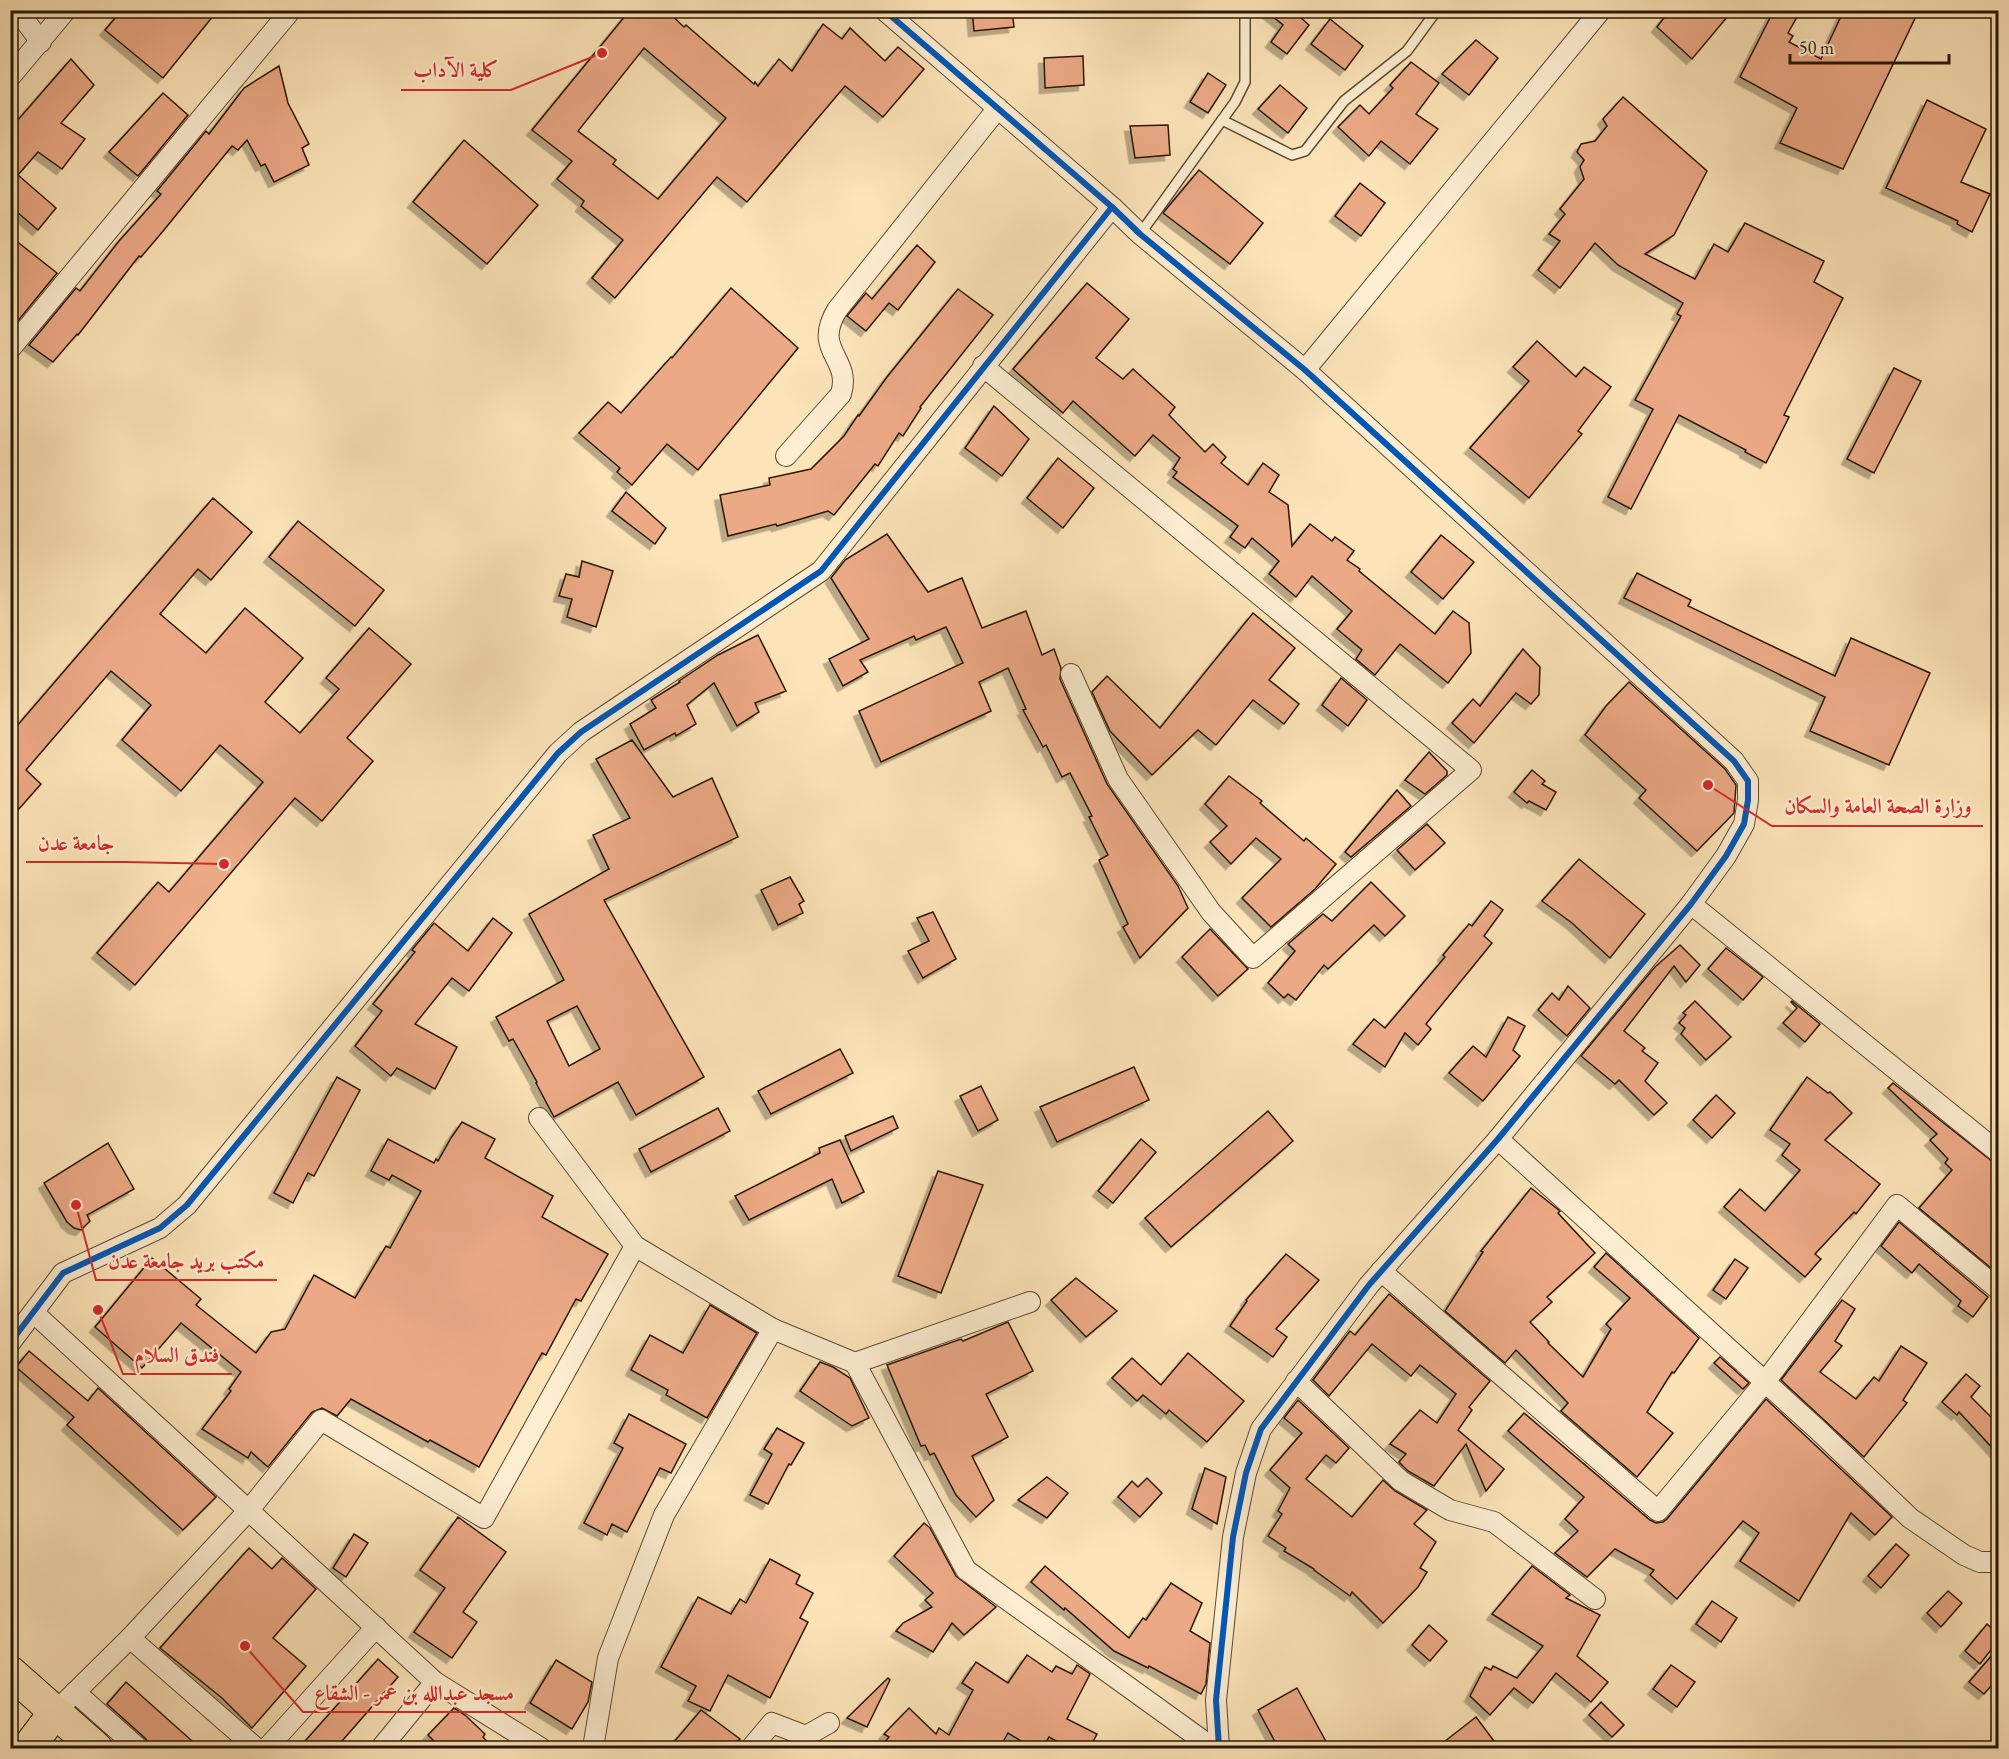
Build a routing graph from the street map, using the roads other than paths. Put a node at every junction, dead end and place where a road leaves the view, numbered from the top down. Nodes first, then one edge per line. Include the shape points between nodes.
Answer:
1 (17, 10) edge
2 (66, 10) edge
3 (291, 10) edge
4 (884, 10) edge
5 (1245, 10) edge
6 (1437, 10) edge
7 (1601, 10) edge
8 (41, 42) junction
9 (10, 77) edge
10 (998, 108) junction
11 (1222, 120) junction
12 (1112, 207) junction
13 (1140, 234) junction
14 (10, 349) edge
15 (983, 366) junction
16 (1305, 370) junction
17 (786, 456) dead end
18 (1071, 674) dead end
19 (1691, 904) junction
20 (539, 1118) dead end
21 (1498, 1139) junction
22 (1998, 1152) edge
23 (635, 1246) junction
24 (1381, 1271) junction
25 (1998, 1289) edge
26 (1030, 1302) dead end
27 (34, 1313) junction
28 (773, 1329) junction
29 (10, 1342) edge
30 (855, 1363) junction
31 (1296, 1381) junction
32 (1765, 1382) junction
33 (249, 1510) junction
34 (1998, 1562) edge
35 (1595, 1599) dead end
36 (376, 1627) junction
37 (130, 1638) junction
38 (10, 1672) edge
39 (435, 1682) junction
40 (65, 1702) junction
41 (830, 1723) dead end
42 (10, 1735) edge
43 (391, 1745) edge
44 (27, 1749) edge
45 (96, 1749) edge
46 (138, 1749) edge
47 (256, 1749) edge
48 (267, 1749) edge
49 (541, 1749) edge
50 (593, 1749) edge
51 (751, 1749) edge
52 (1213, 1749) edge
53 (1219, 1749) edge

1 - 8 street
2 - 8 street
3 - 14 street
4 - 10 street
5 - 11 lane via 1245,82
6 - 11 lane via 1407,51 1344,101 1305,151 1292,155
7 - 16 street
8 - 9 street
10 - 12 street
10 - 17 street via 837,310 828,336 831,351 843,370 841,394
11 - 13 lane
12 - 13 street
12 - 15 street
13 - 16 street
15 - 18 street via 1471,770 1252,958 1211,912 1118,779
15 - 27 street via 821,571 581,732 558,753 187,1205 160,1228 63,1274
16 - 19 street via 1734,761 1748,781 1744,825
19 - 21 street
19 - 22 street
20 - 23 street
21 - 24 street
21 - 32 street
23 - 28 street
23 - 33 street via 484,1518 321,1420
24 - 31 street
24 - 32 street via 1658,1511
25 - 32 street via 1897,1205
26 - 30 street
27 - 29 street
27 - 33 street
28 - 30 street
28 - 50 street via 664,1515 608,1658
30 - 52 street via 966,1570
31 - 35 street via 1401,1481 1450,1510 1494,1522
31 - 53 street via 1261,1429 1244,1484 1233,1538 1216,1700
32 - 34 street via 1910,1518 1964,1555 1980,1562
33 - 36 street
33 - 37 street
36 - 39 street
36 - 48 street
37 - 40 street
37 - 47 street
38 - 40 highway
39 - 43 street
39 - 49 street
40 - 44 highway
40 - 45 highway
40 - 46 street
41 - 51 street via 806,1736 772,1723
42 - 44 highway

